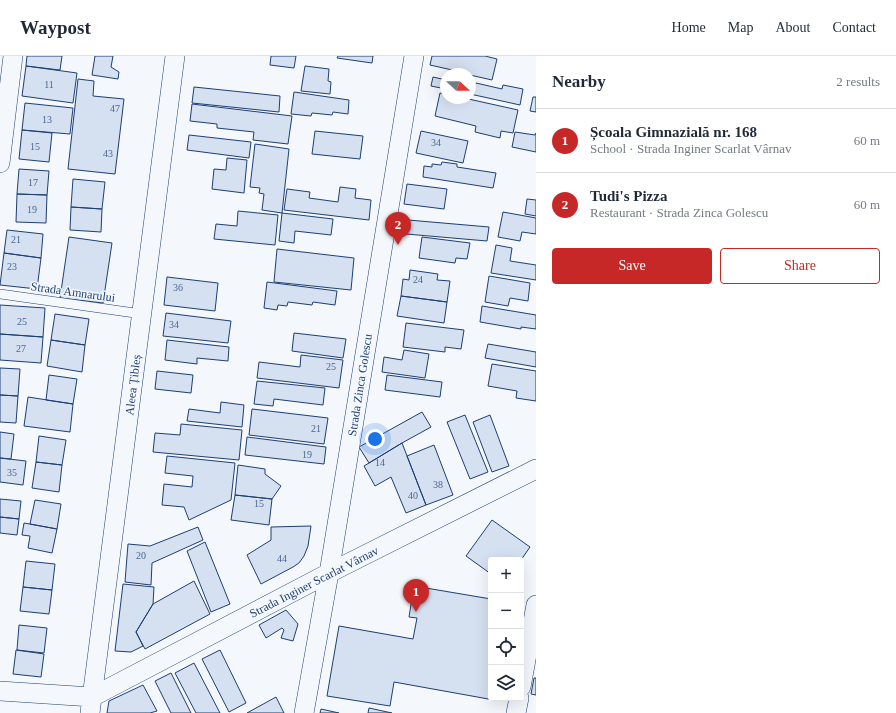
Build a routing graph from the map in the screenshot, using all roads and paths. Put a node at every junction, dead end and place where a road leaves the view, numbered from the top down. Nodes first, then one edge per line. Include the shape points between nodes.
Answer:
1 (13, 56) edge
2 (175, 56) edge
3 (414, 56) edge
4 (0, 163) edge
5 (0, 294) edge
6 (142, 314) junction
7 (536, 469) edge
8 (329, 573) junction
9 (536, 605) edge
10 (524, 671) edge
11 (0, 691) edge
12 (518, 701) edge
13 (91, 705) edge
14 (304, 713) edge
15 (516, 713) edge

1 - 4 street
2 - 6 street, Aleea Țibleș
3 - 8 street, Strada Zinca Golescu
5 - 6 lane, Strada Amnarului
6 - 13 street, Aleea Țibleș
7 - 8 street, Strada Inginer Scarlat Vârnav
8 - 13 street, Strada Inginer Scarlat Vârnav
8 - 14 street, Strada Zinca Golescu
9 - 10 street
11 - 13 street
12 - 15 street

